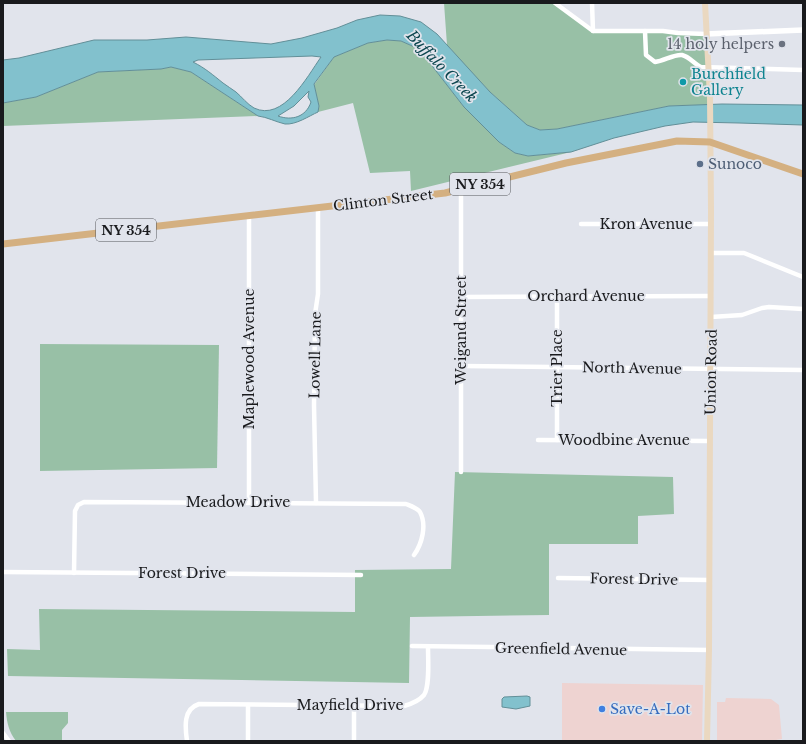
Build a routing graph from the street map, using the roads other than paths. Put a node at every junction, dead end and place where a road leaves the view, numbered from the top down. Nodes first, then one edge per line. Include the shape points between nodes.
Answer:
1 (555, 3) edge
2 (592, 3) edge
3 (705, 3) edge
4 (803, 30) edge
5 (593, 31) junction
6 (645, 31) junction
7 (706, 34) junction
8 (707, 67) junction
9 (803, 70) edge
10 (710, 142) junction
11 (803, 174) edge
12 (461, 189) junction
13 (318, 208) junction
14 (249, 216) junction
15 (581, 224) dead end
16 (711, 224) junction
17 (3, 244) edge
18 (711, 253) junction
19 (803, 277) edge
20 (557, 296) junction
21 (711, 296) junction
22 (461, 297) junction
23 (803, 309) edge
24 (711, 317) junction
25 (460, 366) junction
26 (557, 367) junction
27 (711, 369) junction
28 (803, 370) edge
29 (538, 440) dead end
30 (557, 440) junction
31 (710, 441) junction
32 (461, 472) dead end
33 (249, 502) junction
34 (316, 503) junction
35 (414, 555) dead end
36 (3, 572) edge
37 (74, 572) junction
38 (361, 575) dead end
39 (558, 578) dead end
40 (709, 580) junction
41 (412, 646) dead end
42 (428, 647) junction
43 (709, 650) junction
44 (248, 705) junction
45 (354, 705) junction
46 (3, 733) edge
47 (8, 741) edge
48 (187, 741) edge
49 (248, 741) edge
50 (354, 741) edge
51 (707, 741) edge

1 - 5 street
2 - 5 street
3 - 7 main road, Union Road
4 - 7 street
5 - 6 street
6 - 7 street
6 - 8 street via 646,55 655,62 663,62 673,56 682,55 699,66
7 - 8 main road, Union Road
8 - 9 street
8 - 10 main road, Union Road
10 - 11 main road, Clinton Street / NY 354
10 - 12 main road, Clinton Street / NY 354 via 676,141 566,163
10 - 16 main road, Union Road
12 - 13 main road, Clinton Street / NY 354
12 - 22 street, Weigand Street
13 - 14 main road, Clinton Street / NY 354
13 - 34 street, Lowell Lane via 314,405
14 - 17 main road, Clinton Street / NY 354
14 - 33 street, Maplewood Avenue
15 - 16 street, Kron Avenue
16 - 18 main road, Union Road
18 - 19 street via 744,253
18 - 21 main road, Union Road
20 - 21 street, Orchard Avenue
20 - 22 street, Orchard Avenue
20 - 26 street, Trier Place
21 - 24 main road, Union Road
22 - 25 street, Weigand Street
23 - 24 street via 770,307 742,315
24 - 27 main road, Union Road
25 - 26 street, North Avenue
25 - 32 street, Weigand Street
26 - 27 street, North Avenue
26 - 30 street, Trier Place
27 - 28 street, North Avenue
27 - 31 main road, Union Road
29 - 30 street, Woodbine Avenue
30 - 31 street, Woodbine Avenue
31 - 40 main road, Union Road
33 - 34 street, Meadow Drive
33 - 37 street, Meadow Drive via 81,503 75,511
34 - 35 street, Meadow Drive via 413,506 419,511 423,534
36 - 37 street, Forest Drive
37 - 38 street, Forest Drive
39 - 40 street, Forest Drive
40 - 43 main road, Union Road
41 - 42 street, Greenfield Avenue
42 - 43 street, Greenfield Avenue
42 - 45 street, Mayfield Drive via 427,688 420,699 404,706
43 - 51 main road, Union Road
44 - 45 street, Mayfield Drive
44 - 48 street, Mayfield Drive via 199,704 191,708 186,717
44 - 49 street
45 - 50 street
46 - 47 street

